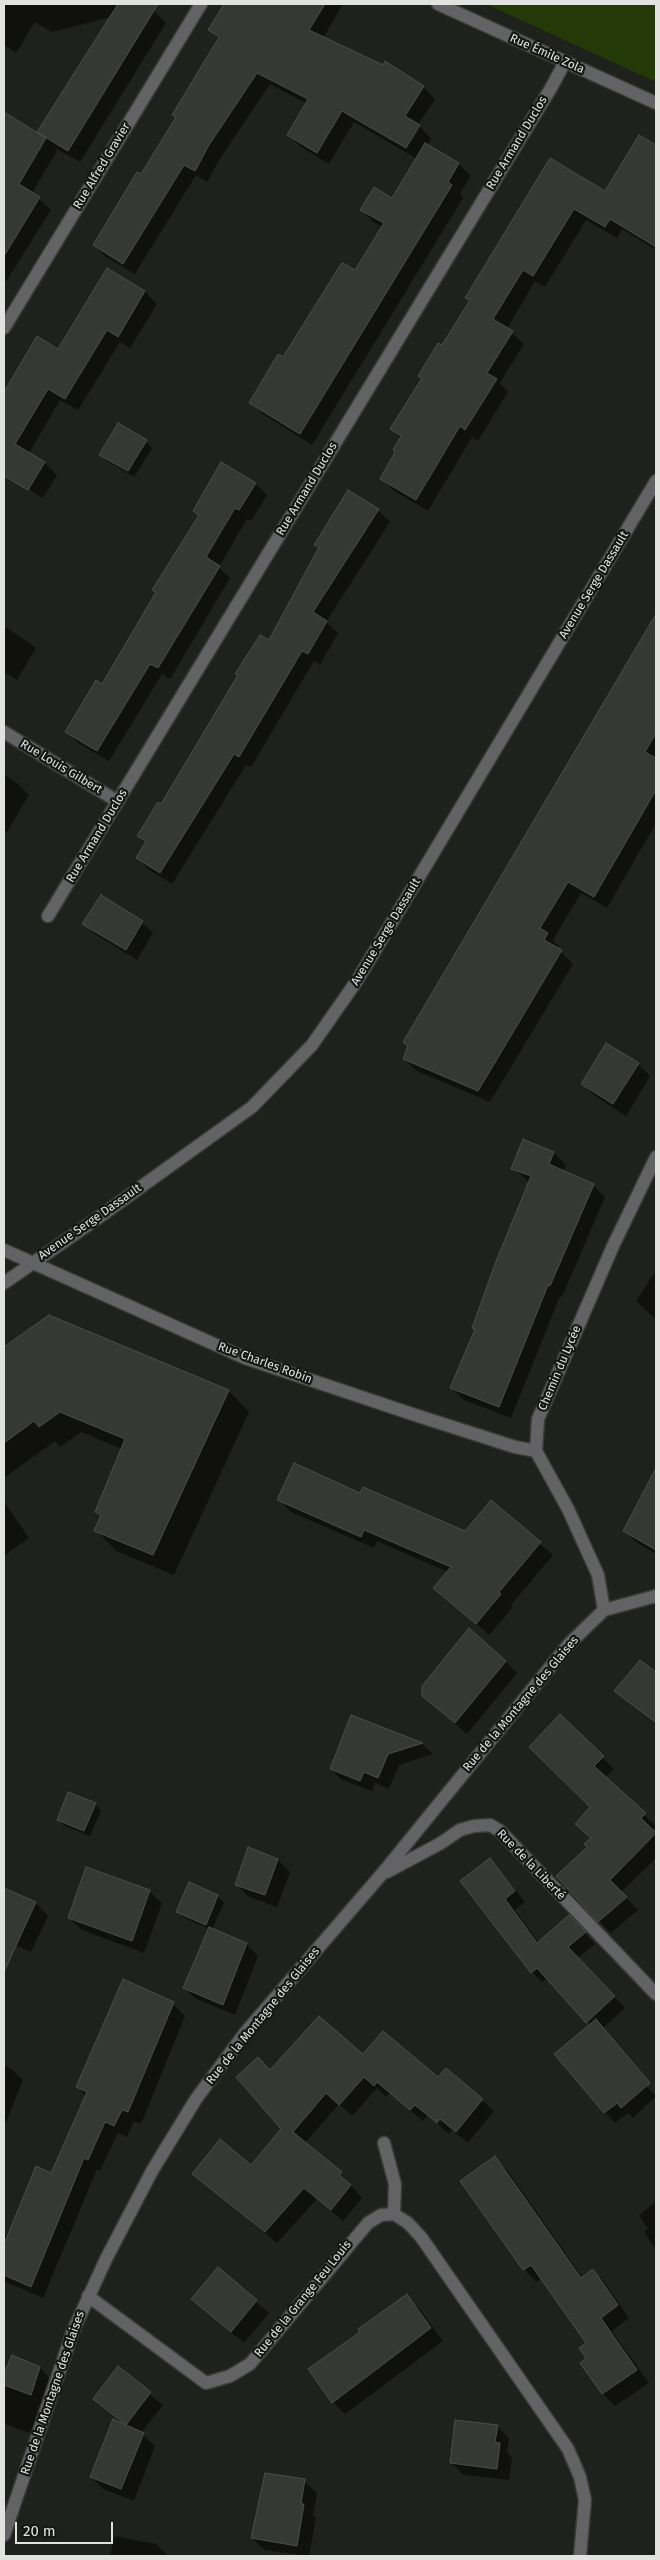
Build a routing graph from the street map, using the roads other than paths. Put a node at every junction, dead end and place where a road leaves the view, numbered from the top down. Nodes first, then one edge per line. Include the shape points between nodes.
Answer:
1 (201, 4) edge
2 (438, 4) edge
3 (564, 62) junction
4 (656, 102) edge
5 (4, 328) edge
6 (656, 481) edge
7 (4, 732) edge
8 (117, 802) junction
9 (48, 916) dead end
10 (656, 1157) edge
11 (4, 1250) edge
12 (33, 1262) junction
13 (4, 1283) edge
14 (536, 1451) junction
15 (656, 1596) edge
16 (604, 1610) junction
17 (381, 1875) junction
18 (656, 1994) edge
19 (384, 2143) dead end
20 (394, 2214) junction
21 (88, 2296) junction
22 (4, 2535) edge
23 (580, 2556) edge

1 - 5 street, Rue Alfred Gravier
2 - 3 street, Rue Émile Zola
3 - 4 street, Rue Émile Zola
3 - 8 street, Rue Armand Duclos
6 - 12 street, Avenue Serge Dassault via 358,979 312,1045 252,1107
7 - 8 street, Rue Louis Gilbert
8 - 9 street, Rue Armand Duclos
10 - 14 street, Chemin du Lycée via 613,1246 538,1419
11 - 12 street, Rue Charles Robin
12 - 13 street, Avenue Serge Dassault
12 - 14 street, Rue Charles Robin via 245,1358 515,1447
14 - 16 street via 568,1509 598,1575
15 - 16 street, Rue de la Montagne des Glaises
16 - 17 street, Rue de la Montagne des Glaises via 569,1644
17 - 18 street, Rue de la Liberté via 460,1830 490,1825 500,1831
17 - 21 street, Rue de la Montagne des Glaises via 245,2033 196,2099 166,2146
19 - 20 street via 395,2184
20 - 21 street, Rue de la Grange Feu Louis via 368,2222 250,2364 230,2376 206,2382
20 - 23 street via 421,2237 568,2449 580,2477 584,2500
21 - 22 street, Rue de la Montagne des Glaises via 73,2331

